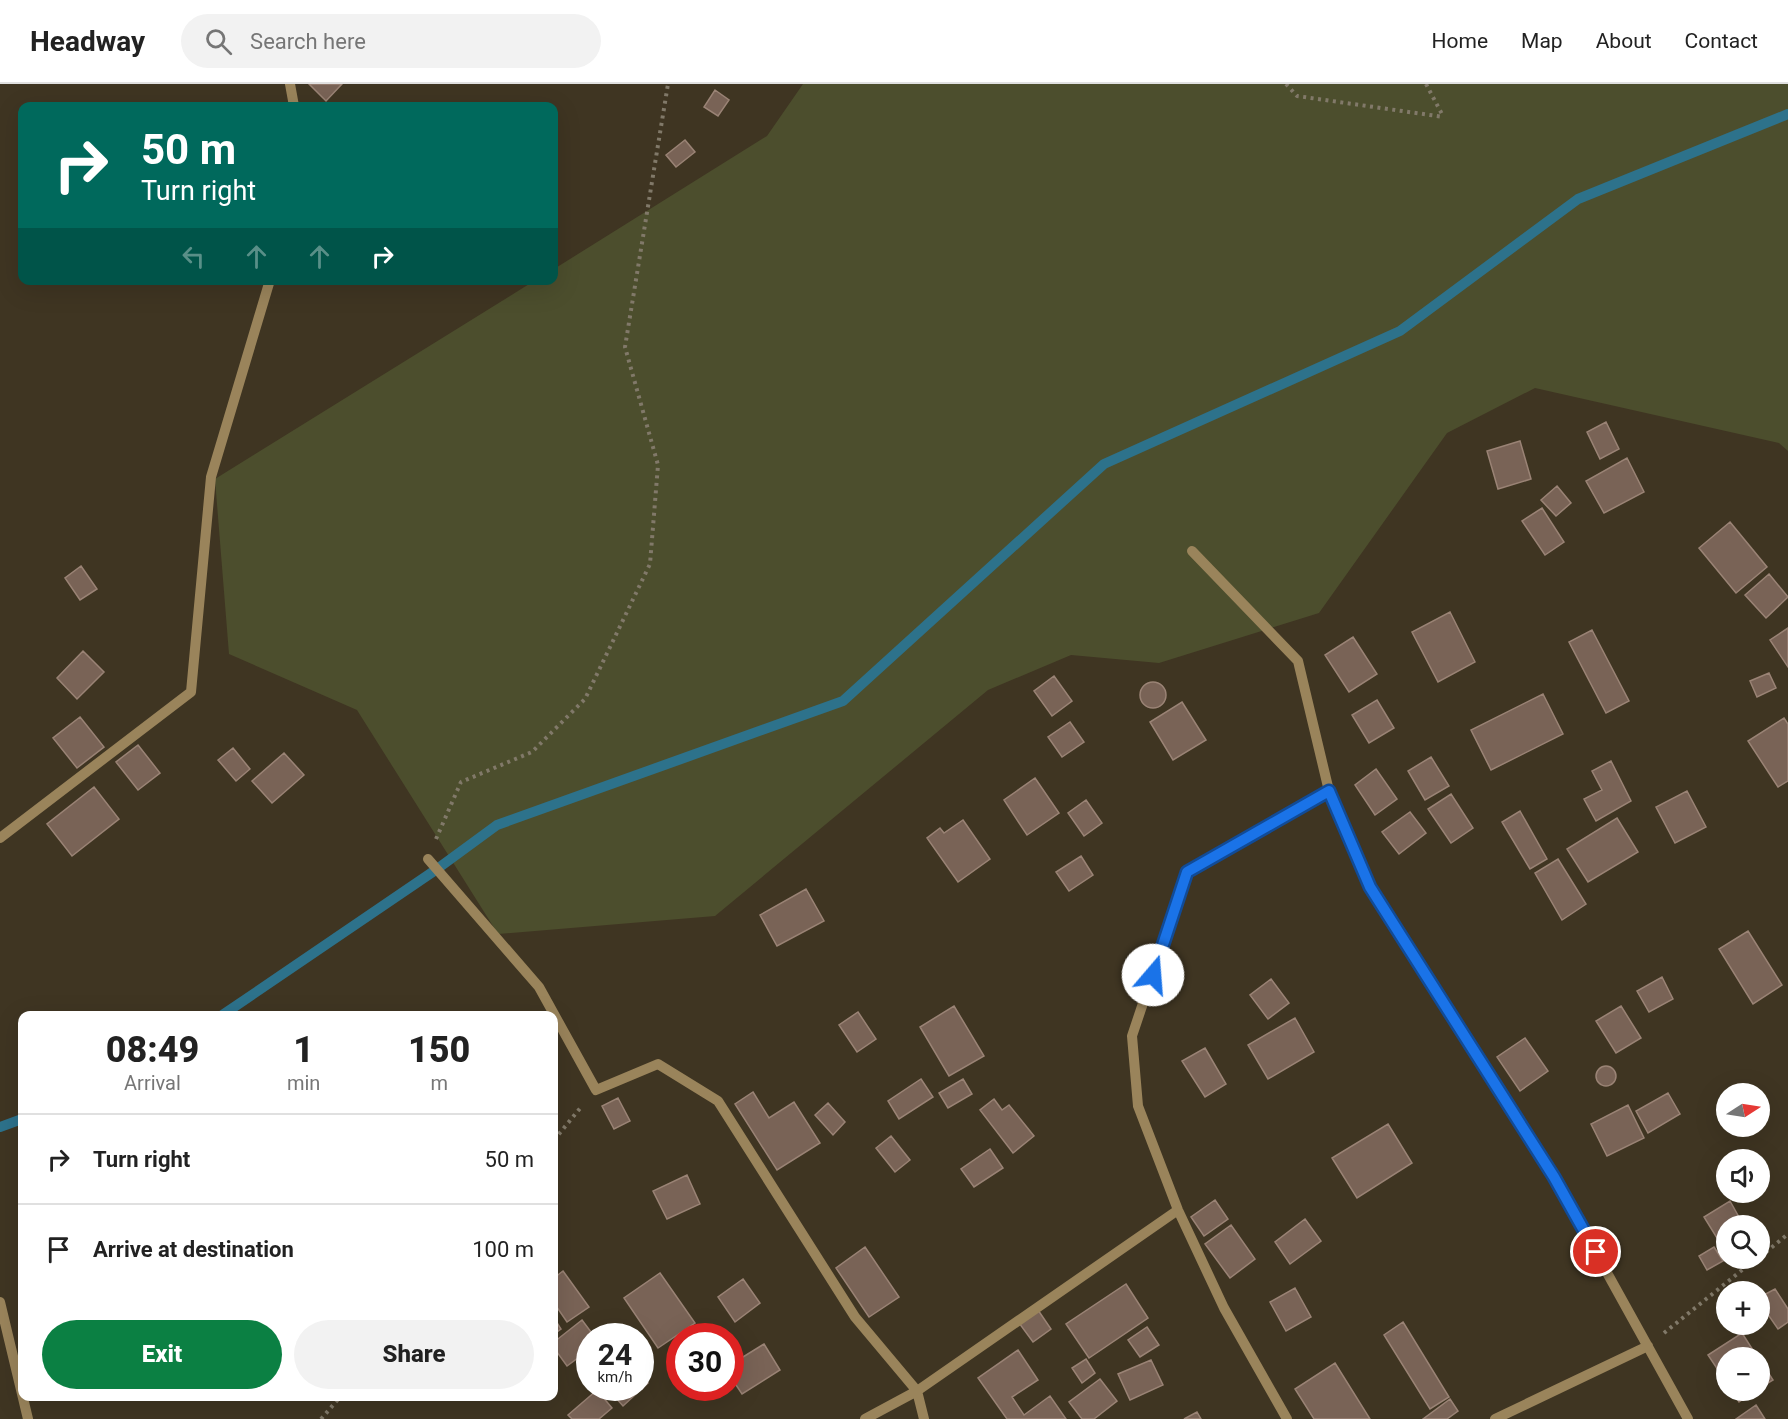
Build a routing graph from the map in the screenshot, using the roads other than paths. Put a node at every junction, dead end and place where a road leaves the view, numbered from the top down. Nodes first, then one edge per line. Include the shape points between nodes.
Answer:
1 (290, 84) edge
2 (293, 102) edge
3 (269, 285) edge
4 (1192, 551) dead end
5 (1329, 791) junction
6 (0, 838) edge
7 (428, 859) road end
8 (552, 1011) edge
9 (558, 1021) edge
10 (1178, 1210) junction
11 (0, 1302) edge
12 (1648, 1346) junction
13 (18, 1380) edge
14 (917, 1391) junction
15 (23, 1401) edge
16 (27, 1419) edge
17 (865, 1419) edge
18 (924, 1419) edge
19 (1287, 1419) edge
20 (1495, 1419) edge
21 (1688, 1419) edge

1 - 2 street
3 - 6 street via 211,477 191,692
4 - 5 street via 1298,661
5 - 10 street via 1187,872 1132,1036 1138,1106
5 - 12 street via 1370,887 1554,1177
7 - 8 street via 539,987
9 - 14 street via 596,1090 658,1064 718,1101 855,1317
10 - 14 street
10 - 19 street via 1224,1308
11 - 13 street
12 - 20 street
12 - 21 street
14 - 17 street
14 - 18 street
15 - 16 street

